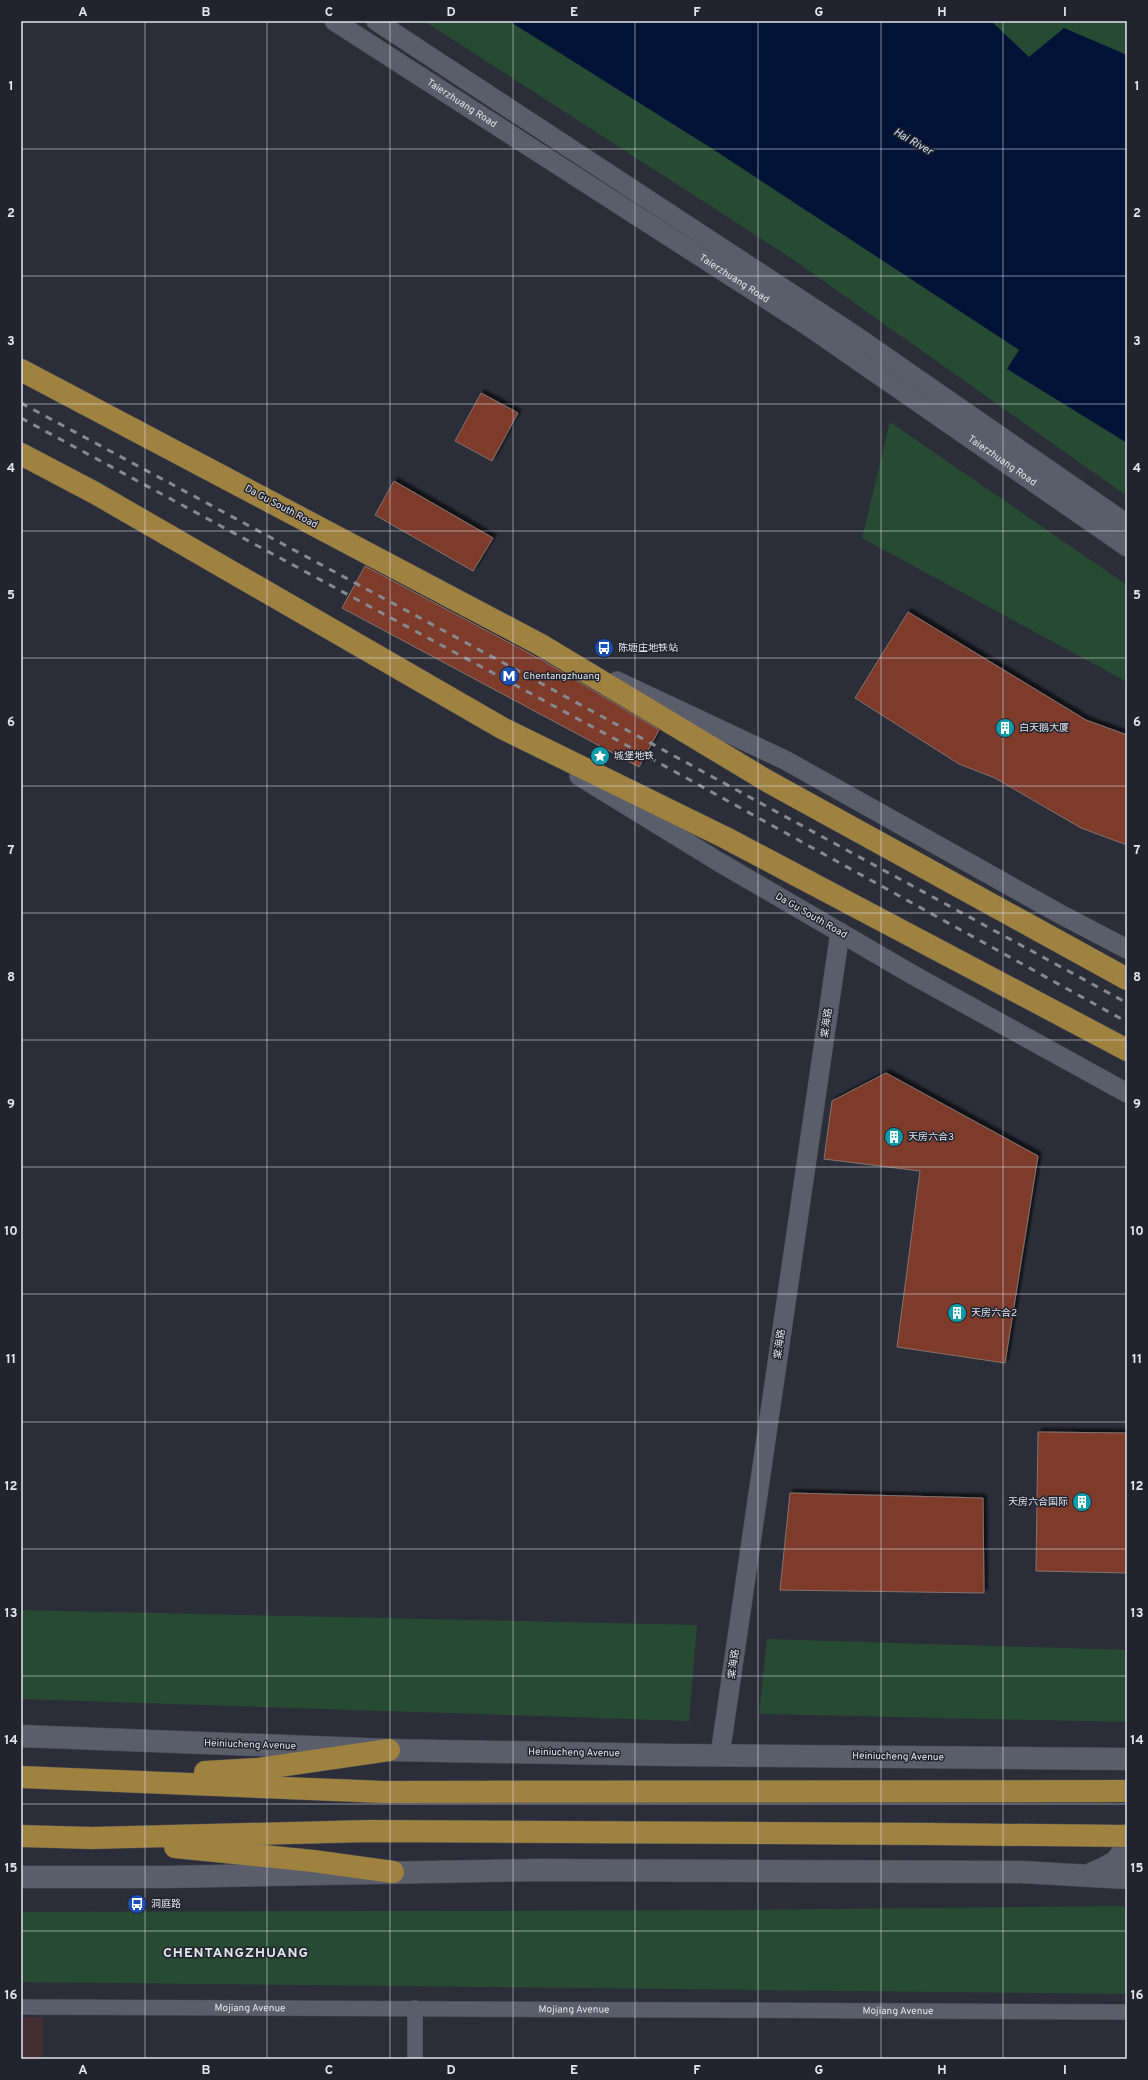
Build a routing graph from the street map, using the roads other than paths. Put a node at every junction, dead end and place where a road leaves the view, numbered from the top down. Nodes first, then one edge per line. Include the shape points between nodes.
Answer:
1 (334, 21) edge
2 (376, 21) edge
3 (21, 370) edge
4 (21, 454) edge
5 (1127, 524) edge
6 (1127, 547) edge
7 (541, 645) junction
8 (502, 728) junction
9 (840, 932) junction
10 (1127, 949) edge
11 (1127, 979) edge
12 (1127, 1050) edge
13 (1127, 1093) edge
14 (21, 1736) edge
15 (389, 1750) junction
16 (720, 1755) junction
17 (1124, 1762) edge
18 (21, 1777) edge
19 (78, 1779) junction
20 (1127, 1791) edge
21 (21, 1836) edge
22 (1127, 1836) edge
23 (92, 1838) junction
24 (393, 1872) junction
25 (1088, 1875) junction
26 (21, 1877) edge
27 (1127, 1878) edge
28 (21, 2007) edge
29 (415, 2008) junction
30 (1127, 2012) edge
31 (415, 2059) edge

1 - 6 street, Taierzhuang Road via 805,324
2 - 5 street, Taierzhuang Road via 853,334
3 - 7 highway, Da Gu South Road
4 - 8 highway, Da Gu South Road via 95,493
7 - 10 street, Da Gu South Road via 784,760
7 - 11 highway, Da Gu South Road via 770,782
8 - 9 street, Da Gu South Road via 719,862
8 - 12 highway, Da Gu South Road via 726,838
9 - 13 street, Da Gu South Road
9 - 16 street, 棠海路
14 - 15 main road, Heiniucheng Avenue
15 - 16 main road, Heiniucheng Avenue
15 - 19 highway via 258,1769
16 - 17 main road, Heiniucheng Avenue
18 - 19 highway
19 - 20 highway via 383,1792
21 - 23 highway
22 - 23 highway, bridge via 369,1831
22 - 25 main road via 1124,1852 1114,1863
23 - 24 highway
24 - 25 main road via 1021,1872
24 - 26 main road
25 - 27 main road
28 - 29 street, Mojiang Avenue
29 - 30 street, Mojiang Avenue
29 - 31 street

